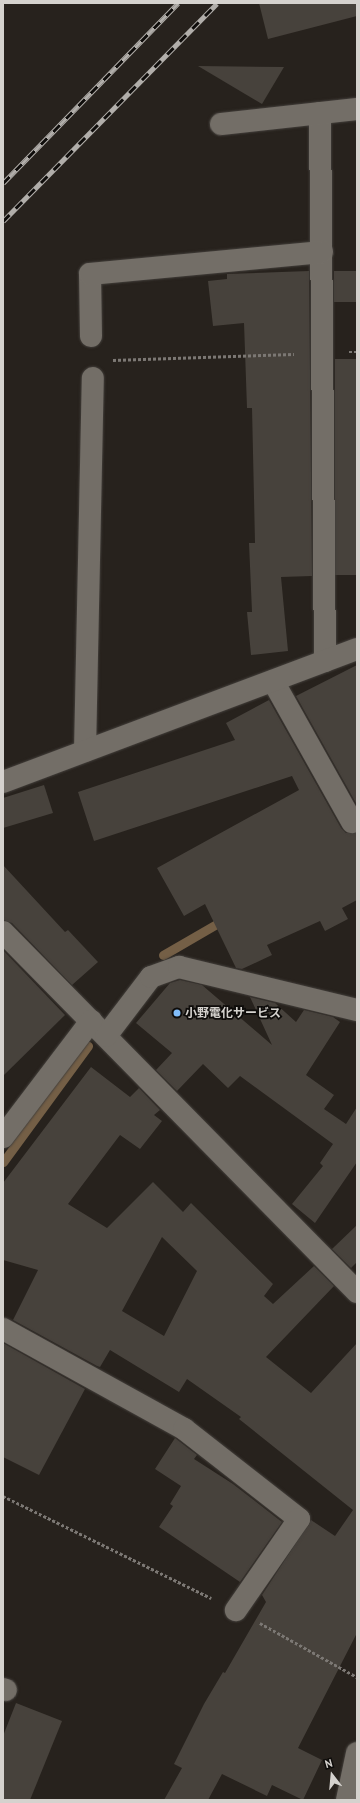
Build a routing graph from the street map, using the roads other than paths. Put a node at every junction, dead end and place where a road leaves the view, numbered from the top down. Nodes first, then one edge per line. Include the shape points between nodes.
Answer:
1 (357, 109) edge
2 (320, 113) junction
3 (221, 124) dead end
4 (322, 252) junction
5 (91, 336) dead end
6 (93, 378) dead end
7 (357, 649) edge
8 (325, 661) junction
9 (273, 681) junction
10 (85, 751) junction
11 (3, 782) edge
12 (352, 822) dead end
13 (3, 932) edge
14 (357, 1010) edge
15 (99, 1028) junction
16 (3, 1137) edge
17 (357, 1292) edge
18 (3, 1329) edge
19 (236, 1610) road end
20 (357, 1753) edge
21 (347, 1800) edge

1 - 2 street
2 - 3 street
2 - 4 street
4 - 5 street via 90,274
4 - 8 street
6 - 10 street
7 - 8 street
8 - 9 street
9 - 10 street
9 - 12 street
10 - 11 street
13 - 15 street
14 - 15 street via 179,967 151,977
15 - 16 street
15 - 17 street
18 - 19 street via 184,1429 299,1519
20 - 21 street

